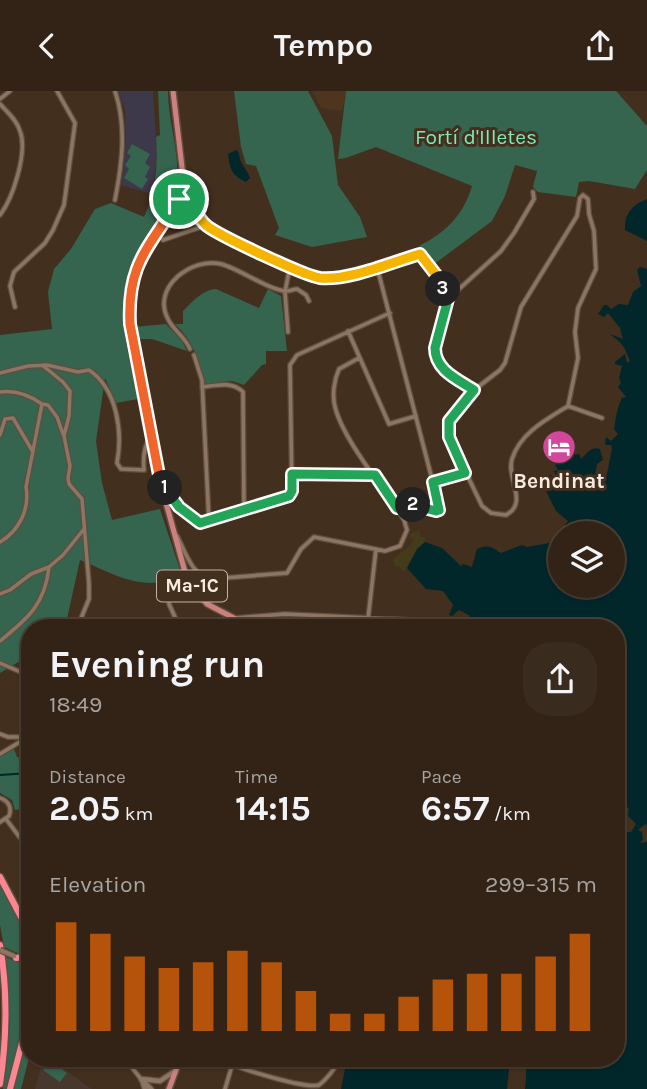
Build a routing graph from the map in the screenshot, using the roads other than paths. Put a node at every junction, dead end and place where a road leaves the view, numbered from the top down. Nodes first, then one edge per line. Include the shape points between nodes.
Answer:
1 (10, 91) edge
2 (57, 91) edge
3 (115, 91) edge
4 (173, 91) edge
5 (0, 99) edge
6 (0, 104) edge
7 (184, 184) junction
8 (533, 192) dead end
9 (179, 199) junction
10 (115, 201) dead end
11 (0, 215) edge
12 (206, 225) junction
13 (160, 228) junction
14 (163, 240) dead end
15 (289, 266) junction
16 (377, 267) junction
17 (285, 292) junction
18 (448, 299) junction
19 (309, 301) dead end
20 (15, 306) dead end
21 (390, 313) junction
22 (348, 331) junction
23 (288, 332) dead end
24 (190, 349) dead end
25 (194, 355) dead end
26 (359, 358) junction
27 (42, 365) junction
28 (0, 373) edge
29 (202, 387) junction
30 (474, 390) junction
31 (0, 392) edge
32 (42, 404) junction
33 (568, 407) junction
34 (416, 416) junction
35 (602, 418) dead end
36 (0, 435) edge
37 (64, 436) junction
38 (152, 437) junction
39 (33, 453) junction
40 (465, 473) junction
41 (292, 474) junction
42 (375, 475) junction
43 (160, 481) junction
44 (433, 482) junction
45 (397, 508) junction
46 (244, 510) junction
47 (209, 521) junction
48 (170, 523) junction
49 (86, 527) junction
50 (0, 542) edge
51 (376, 549) junction
52 (49, 567) junction
53 (0, 594) edge
54 (169, 604) dead end
55 (233, 618) joint
56 (369, 618) junction
57 (28, 619) edge
58 (81, 619) edge
59 (176, 619) edge
60 (390, 619) edge
61 (21, 624) edge
62 (0, 641) edge
63 (1, 663) edge
64 (0, 670) edge
65 (21, 672) edge
66 (0, 734) edge
67 (21, 737) edge
68 (21, 742) edge
69 (0, 754) edge
70 (0, 798) edge
71 (6, 819) junction
72 (0, 822) edge
73 (21, 839) edge
74 (0, 877) edge
75 (21, 917) edge
76 (0, 948) edge
77 (15, 957) junction
78 (21, 957) edge
79 (21, 960) edge
80 (21, 1046) edge
81 (131, 1067) edge
82 (177, 1067) edge
83 (232, 1067) edge
84 (238, 1067) edge
85 (334, 1067) edge
86 (175, 1072) junction
87 (141, 1079) junction
88 (288, 1083) junction
89 (0, 1084) edge
90 (168, 1088) edge
91 (10, 1089) edge
92 (145, 1089) edge
93 (152, 1089) edge
94 (225, 1089) edge
95 (287, 1089) edge

1 - 5 street
2 - 20 street via 75,123 64,205 45,243 15,272 10,286
3 - 10 street via 122,117 122,164
4 - 7 main road, Ma-1C
6 - 11 street via 22,133 19,172 9,204
7 - 9 main road, Ma-1C
7 - 12 street
8 - 18 street via 534,199 501,251
9 - 12 street
9 - 13 main road, Ma-1C
12 - 13 street via 172,221
12 - 14 street
12 - 15 street
13 - 38 main road, Ma-1C via 137,266 130,305
15 - 16 street via 320,278
15 - 17 street
16 - 18 street via 420,254
16 - 21 street
17 - 19 street via 297,289
17 - 23 street
17 - 24 street via 223,264 206,264 181,274 169,285 165,308 168,320
18 - 30 street via 435,356 443,370
21 - 22 street
21 - 34 street
22 - 26 street
22 - 41 street via 297,355 290,365
25 - 29 street
26 - 34 street via 389,425
26 - 42 street via 339,369 334,405
27 - 28 street
27 - 37 street via 70,391
27 - 38 street via 89,370 99,376 117,413 117,463 121,468 144,471 143,455
29 - 46 street via 222,384 243,392
29 - 47 street
30 - 33 street via 505,363 521,307 577,216 583,195 588,199 594,230 596,269 578,308 578,358
30 - 40 street via 449,421 449,437
31 - 32 street via 29,395
32 - 37 street via 57,417
32 - 39 street
33 - 35 street
33 - 40 street via 541,422 516,451 511,477 518,498 511,513 499,516 482,506
34 - 44 street
36 - 39 street via 5,419 13,418
37 - 49 street via 69,484 82,499
38 - 43 main road, Ma-1C
39 - 50 street via 23,515 12,535
40 - 44 street
41 - 42 street
41 - 46 street via 289,496
42 - 45 street
43 - 47 street via 192,518 200,523
43 - 48 main road, Ma-1C
44 - 45 street via 439,510 411,505
45 - 51 street via 407,527 404,541 391,551
46 - 47 street
48 - 51 street via 195,570 211,579 287,573 314,537
48 - 55 main road, Ma-1C via 189,582 207,604
49 - 52 street
49 - 58 street via 89,599
51 - 56 street
52 - 53 street
52 - 57 street
54 - 59 street
55 - 56 street via 285,614
56 - 60 street
61 - 62 street
63 - 64 street
63 - 65 street
66 - 67 street
68 - 69 street
70 - 71 street via 9,805
71 - 72 street
71 - 73 street
74 - 75 highway
76 - 77 street, bridge
76 - 89 highway via 6,1018
77 - 78 highway
77 - 79 street
80 - 91 highway
81 - 87 street
82 - 86 main road
83 - 94 street
84 - 88 street
85 - 88 street via 316,1086
86 - 87 street via 160,1081
86 - 90 main road
87 - 92 street
87 - 93 street
88 - 95 street

